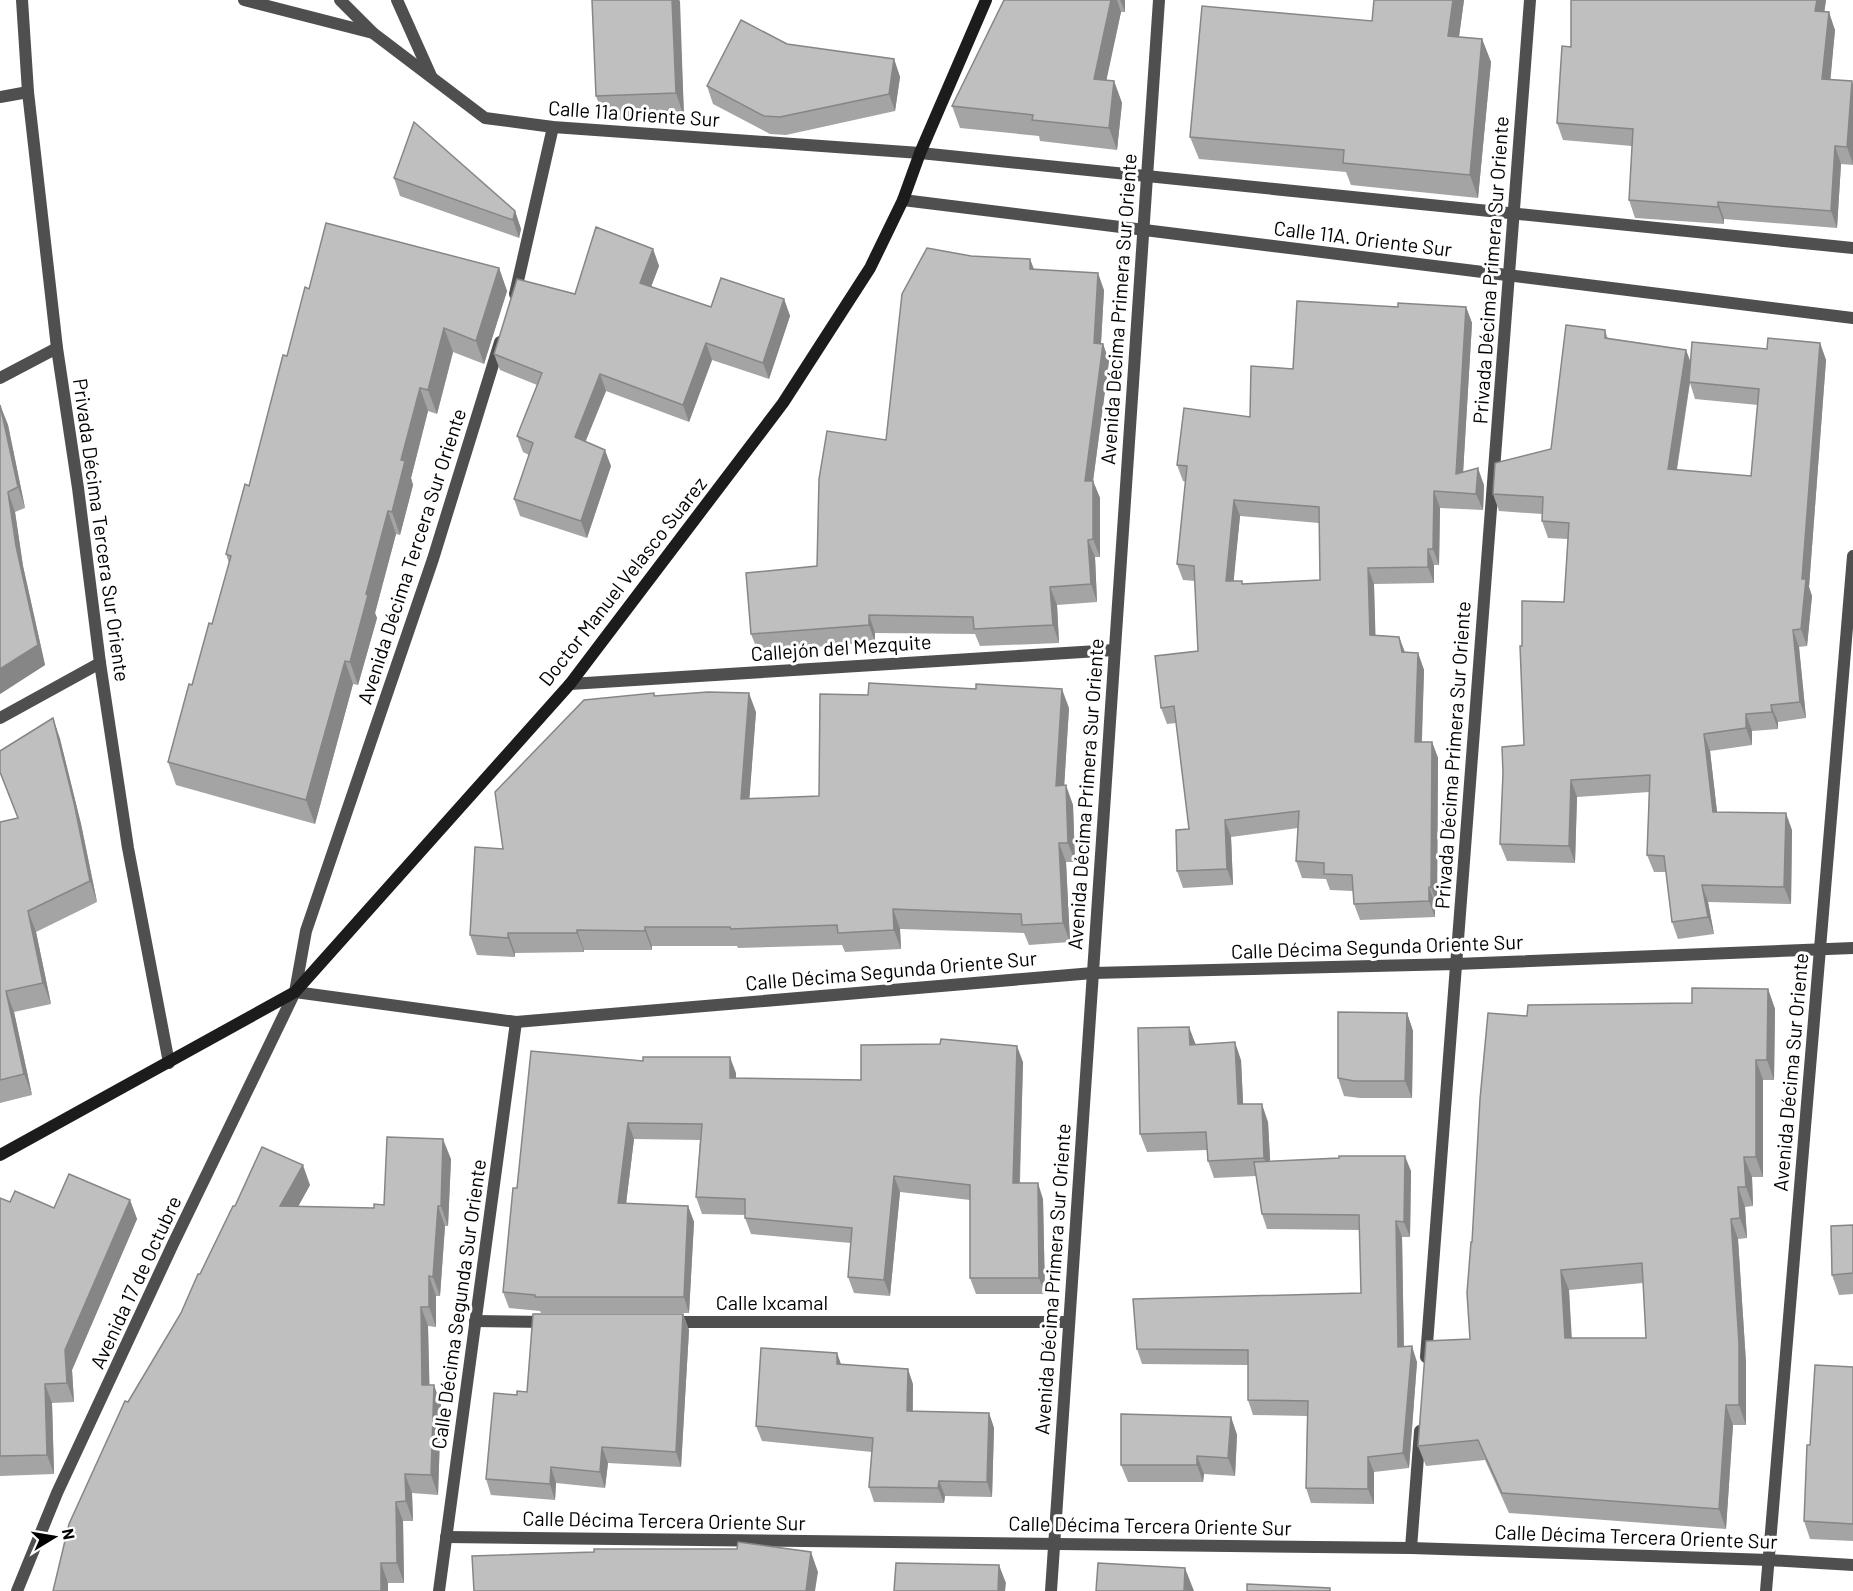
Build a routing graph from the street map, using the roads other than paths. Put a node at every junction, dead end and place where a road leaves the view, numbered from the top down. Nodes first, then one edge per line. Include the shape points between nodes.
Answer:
1 (22, 0) edge
2 (244, 0) edge
3 (340, 0) edge
4 (398, 0) edge
5 (986, 0) edge
6 (1159, 0) edge
7 (1530, 0) edge
8 (373, 33) junction
9 (432, 78) junction
10 (28, 92) junction
11 (0, 97) edge
12 (553, 128) junction
13 (920, 153) junction
14 (1147, 177) junction
15 (903, 200) junction
16 (1514, 214) junction
17 (1143, 230) junction
18 (1853, 248) edge
19 (1509, 276) junction
20 (513, 301) edge
21 (1853, 318) edge
22 (502, 334) edge
23 (57, 348) junction
24 (0, 378) edge
25 (1853, 556) edge
26 (1114, 650) junction
27 (100, 663) junction
28 (570, 684) junction
29 (0, 718) edge
30 (1853, 948) edge
31 (1820, 949) junction
32 (1456, 964) junction
33 (1093, 973) junction
34 (295, 992) junction
35 (516, 1022) junction
36 (169, 1063) junction
37 (0, 1155) edge
38 (475, 1321) junction
39 (558, 1322) edge
40 (653, 1322) edge
41 (1069, 1322) junction
42 (1425, 1369) edge
43 (1421, 1417) edge
44 (446, 1537) junction
45 (1054, 1543) junction
46 (1411, 1548) junction
47 (1769, 1560) junction
48 (1853, 1565) edge
49 (17, 1591) edge
50 (439, 1591) edge
51 (1051, 1591) edge
52 (1766, 1591) edge

1 - 10 street, Privada Décima Tercera Sur Oriente
2 - 8 street, Calle 11a Oriente Sur
3 - 8 street, Calle 11a Oriente Sur
4 - 9 street
5 - 13 street, Doctor Manuel Velasco Suarez
6 - 14 street, Avenida Décima Primera Sur Oriente
7 - 16 street, Privada Décima Primera Sur Oriente
8 - 9 street, Calle 11a Oriente Sur
9 - 12 street, Calle 11a Oriente Sur via 485,118
10 - 11 street
10 - 23 street, Privada Décima Tercera Sur Oriente
12 - 13 street, Calle 11a Oriente Sur
12 - 20 street
13 - 14 street, Calle 11A. Oriente Sur
13 - 15 street, Doctor Manuel Velasco Suarez
14 - 16 street, Calle 11A. Oriente Sur
14 - 17 street, Avenida Décima Primera Sur Oriente
15 - 17 street, Calle 11A. Oriente Sur
15 - 28 street, Doctor Manuel Velasco Suarez via 870,268 783,402
16 - 18 street, Calle 11A. Oriente Sur
16 - 19 street, Privada Décima Primera Sur Oriente
17 - 19 street, Calle 11A. Oriente Sur
17 - 26 street, Avenida Décima Primera Sur Oriente
19 - 21 street, Calle 11A. Oriente Sur
19 - 32 street, Privada Décima Primera Sur Oriente
22 - 34 street, Avenida Décima Tercera Sur Oriente via 433,559 306,931
23 - 24 street
23 - 27 street, Privada Décima Tercera Sur Oriente
25 - 31 street, Avenida Décima Sur Oriente
26 - 28 street, Callejón del Mezquite
26 - 33 street, Avenida Décima Primera Sur Oriente
27 - 29 street
27 - 36 street, Privada Décima Tercera Sur Oriente via 128,848
28 - 34 street, Doctor Manuel Velasco Suarez
30 - 31 street, Calle Décima Segunda Oriente Sur
31 - 32 street, Calle Décima Segunda Oriente Sur
31 - 47 street, Avenida Décima Sur Oriente
32 - 33 street, Calle Décima Segunda Oriente Sur
32 - 42 street, Privada Décima Primera Sur Oriente
33 - 35 street, Calle Décima Segunda Oriente Sur
33 - 41 street, Avenida Décima Primera Sur Oriente
34 - 35 street, Calle Décima Segunda Oriente Sur
34 - 36 street, Doctor Manuel Velasco Suarez
34 - 49 street, Avenida 17 de Octubre via 57,1492
35 - 38 street, Calle Décima Segunda Sur Oriente
36 - 37 street, Doctor Manuel Velasco Suarez
38 - 39 street
38 - 44 street, Calle Décima Segunda Sur Oriente
40 - 41 street, Calle Ixcamal
41 - 45 street, Avenida Décima Primera Sur Oriente
43 - 46 street
44 - 45 street, Calle Décima Tercera Oriente Sur
44 - 50 street, Calle Décima Segunda Sur Oriente
45 - 46 street, Calle Décima Tercera Oriente Sur
45 - 51 street, Avenida Décima Primera Sur Oriente
46 - 47 street, Calle Décima Tercera Oriente Sur
47 - 48 street, Calle Décima Tercera Oriente Sur
47 - 52 street, Avenida Décima Sur Oriente

